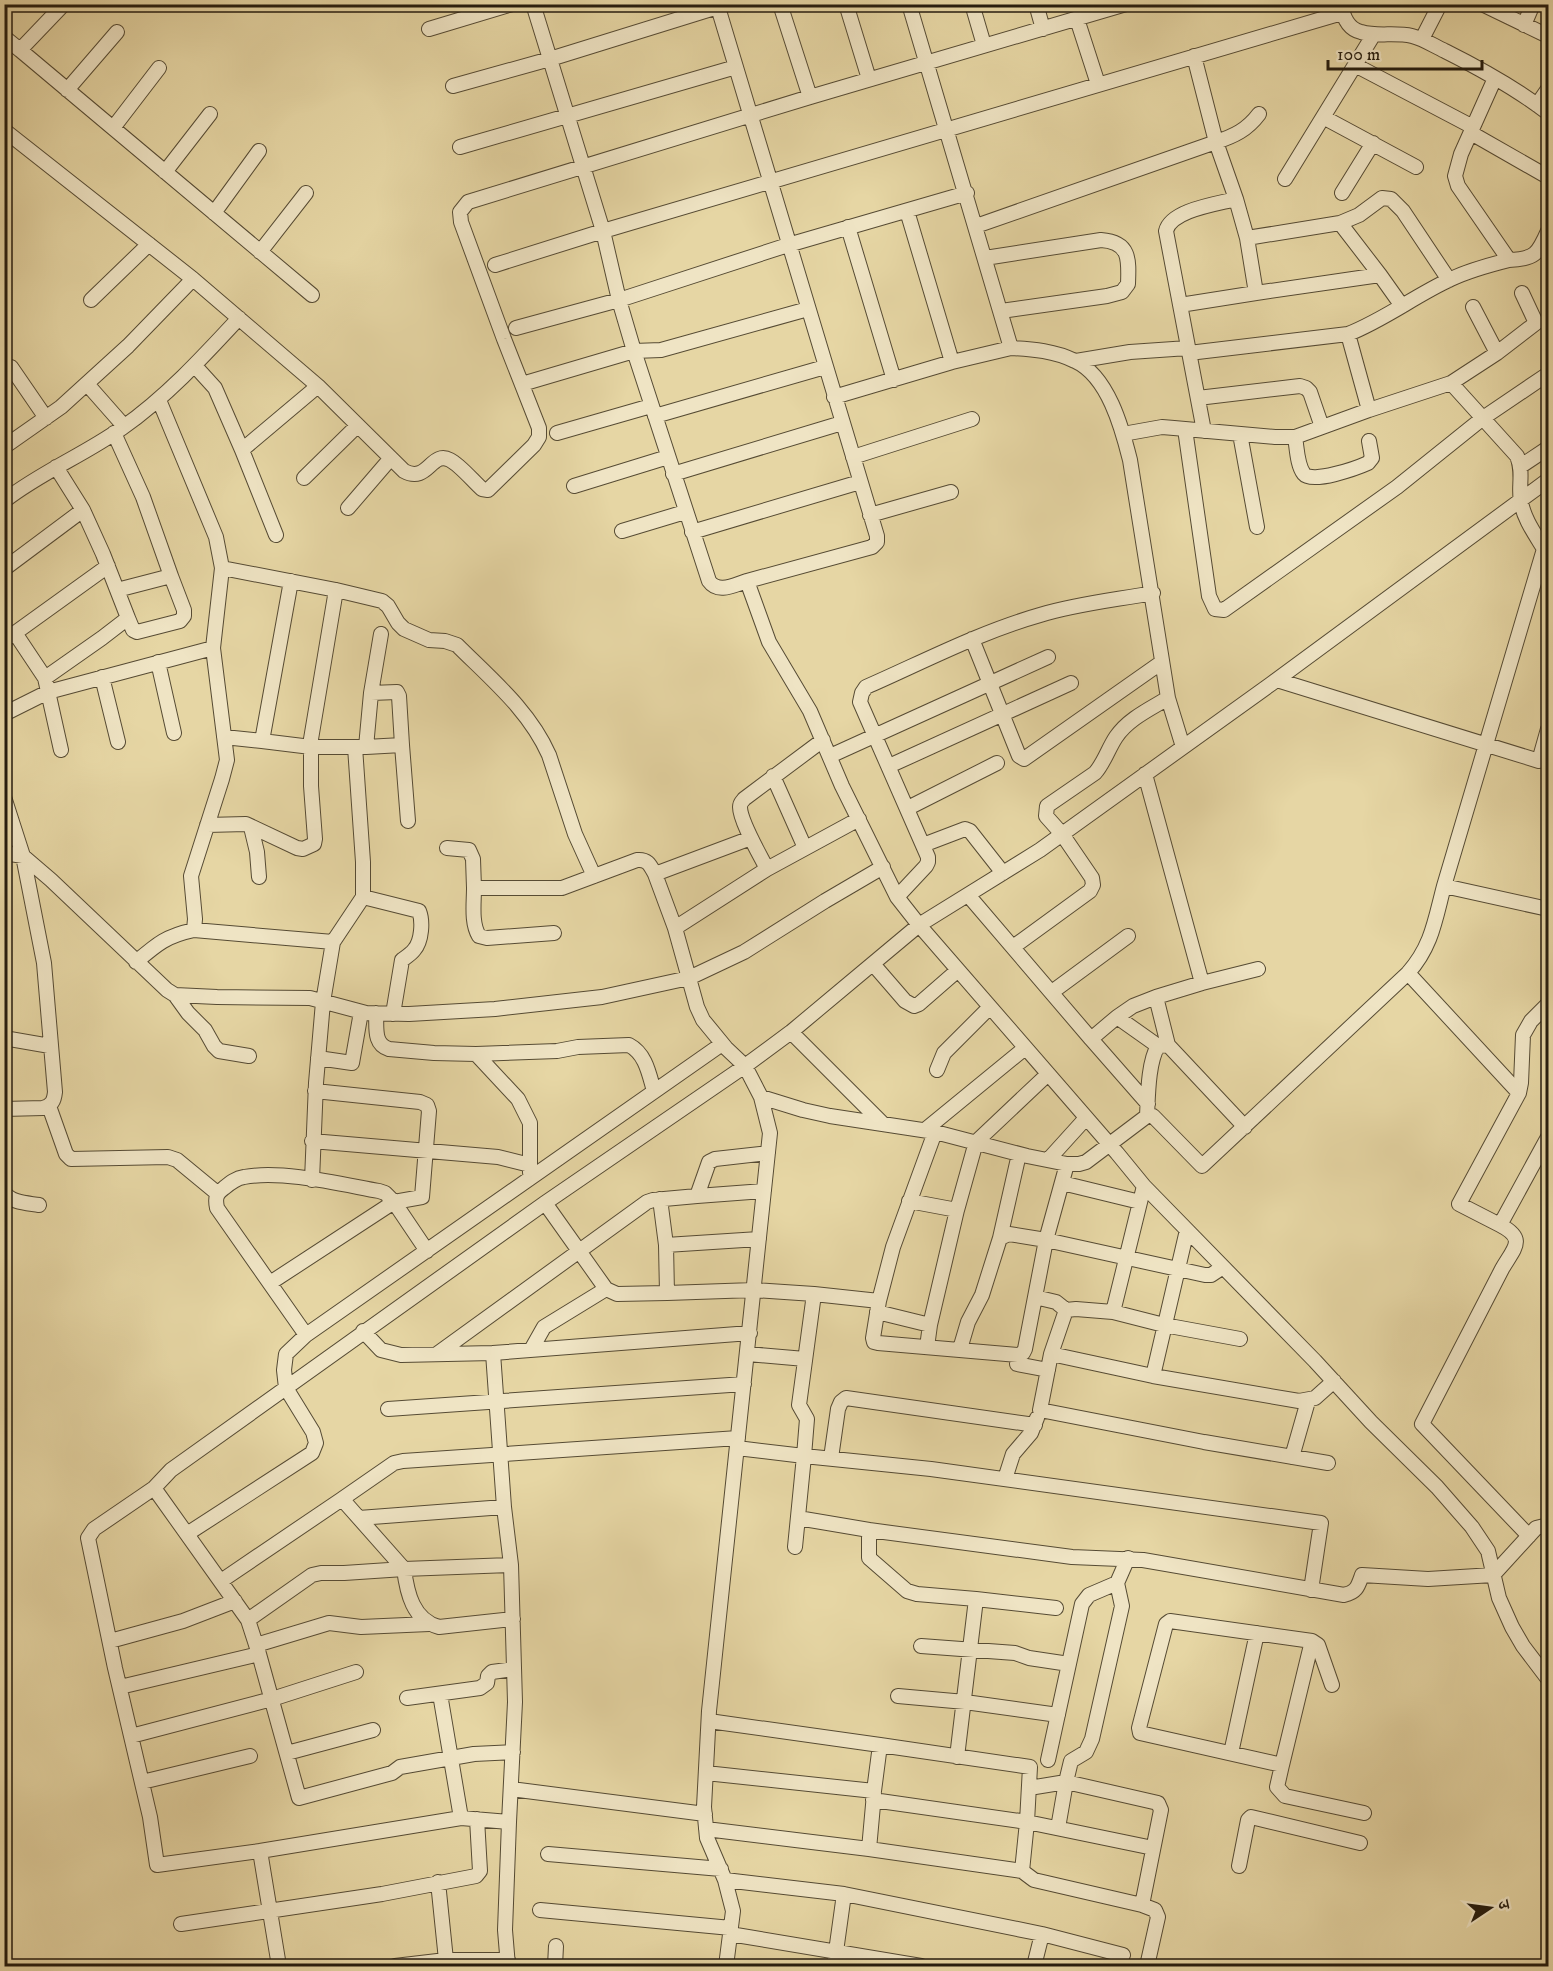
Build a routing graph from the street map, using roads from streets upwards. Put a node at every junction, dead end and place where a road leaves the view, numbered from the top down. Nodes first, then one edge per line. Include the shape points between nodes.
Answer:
1 (63, 4) edge
2 (512, 4) edge
3 (533, 4) edge
4 (780, 4) edge
5 (846, 4) edge
6 (909, 4) edge
7 (972, 4) edge
8 (1036, 4) edge
9 (1126, 4) edge
10 (1440, 4) edge
11 (1482, 4) edge
12 (1533, 4) edge
13 (720, 5) edge
14 (1102, 8) edge
15 (1342, 9) edge
16 (1077, 19) junction
17 (1524, 25) junction
18 (1043, 28) junction
19 (429, 29) dead end
20 (117, 32) dead end
21 (1374, 34) junction
22 (1548, 36) edge
23 (4, 37) edge
24 (1422, 39) junction
25 (984, 45) junction
26 (20, 50) junction
27 (1194, 57) junction
28 (550, 59) junction
29 (927, 62) junction
30 (1355, 65) junction
31 (736, 66) junction
32 (159, 68) dead end
33 (1495, 78) junction
34 (869, 79) junction
35 (1098, 84) junction
36 (453, 86) dead end
37 (1548, 89) edge
38 (67, 90) junction
39 (810, 97) junction
40 (1543, 109) edge
41 (210, 114) dead end
42 (1259, 114) dead end
43 (750, 115) junction
44 (568, 117) junction
45 (1323, 117) junction
46 (113, 128) junction
47 (4, 130) edge
48 (948, 130) junction
49 (1472, 130) junction
50 (1216, 142) junction
51 (1372, 143) junction
52 (460, 147) dead end
53 (259, 151) dead end
54 (584, 167) junction
55 (1416, 167) dead end
56 (165, 172) junction
57 (1548, 177) edge
58 (1286, 179) dead end
59 (770, 181) junction
60 (306, 193) dead end
61 (967, 193) junction
62 (1342, 193) dead end
63 (1236, 199) junction
64 (907, 210) junction
65 (213, 213) junction
66 (1340, 223) junction
67 (976, 226) junction
68 (848, 227) junction
69 (603, 231) junction
70 (1548, 231) edge
71 (1247, 238) junction
72 (149, 244) junction
73 (788, 245) junction
74 (260, 252) junction
75 (986, 258) junction
76 (1509, 260) junction
77 (495, 265) dead end
78 (1380, 275) junction
79 (193, 279) junction
80 (1449, 280) junction
81 (1522, 292) dead end
82 (1256, 293) junction
83 (312, 295) dead end
84 (91, 300) dead end
85 (619, 300) junction
86 (1180, 305) junction
87 (1402, 306) junction
88 (1473, 307) dead end
89 (808, 309) junction
90 (1001, 311) junction
91 (239, 318) junction
92 (1542, 321) edge
93 (516, 328) dead end
94 (1348, 334) junction
95 (1011, 348) junction
96 (1189, 350) junction
97 (634, 351) junction
98 (1497, 353) junction
99 (1077, 361) junction
100 (952, 362) junction
101 (195, 366) junction
102 (825, 367) junction
103 (4, 371) edge
104 (1548, 374) edge
105 (894, 380) junction
106 (1451, 383) junction
107 (87, 384) junction
108 (522, 384) junction
109 (318, 386) junction
110 (834, 398) junction
111 (1198, 398) junction
112 (159, 400) junction
113 (1369, 410) junction
114 (653, 411) junction
115 (46, 418) junction
116 (1483, 418) junction
117 (972, 419) dead end
118 (842, 423) junction
119 (357, 426) junction
120 (1322, 427) junction
121 (1185, 429) junction
122 (119, 430) junction
123 (1204, 431) junction
124 (557, 434) dead end
125 (1123, 434) junction
126 (1240, 434) junction
127 (1295, 437) junction
128 (1370, 441) dead end
129 (4, 447) edge
130 (1548, 448) edge
131 (242, 450) junction
132 (668, 457) junction
133 (853, 457) junction
134 (391, 458) junction
135 (1521, 466) junction
136 (56, 467) junction
137 (673, 474) junction
138 (304, 478) dead end
139 (1548, 480) edge
140 (860, 482) junction
141 (574, 486) dead end
142 (951, 492) dead end
143 (1521, 500) junction
144 (4, 501) edge
145 (348, 508) dead end
146 (83, 510) junction
147 (685, 512) junction
148 (870, 515) junction
149 (1257, 527) dead end
150 (622, 531) dead end
151 (692, 532) junction
152 (276, 535) dead end
153 (1546, 552) edge
154 (108, 566) junction
155 (222, 568) junction
156 (4, 569) edge
157 (171, 576) junction
158 (291, 581) junction
159 (747, 581) junction
160 (117, 590) junction
161 (336, 590) junction
162 (1153, 593) junction
163 (128, 618) junction
164 (381, 634) dead end
165 (10, 636) edge
166 (972, 639) junction
167 (213, 648) junction
168 (1048, 657) dead end
169 (158, 662) junction
170 (1162, 662) junction
171 (102, 677) junction
172 (1276, 680) junction
173 (1071, 683) dead end
174 (990, 684) junction
175 (46, 685) junction
176 (371, 693) junction
177 (1168, 698) junction
178 (4, 714) edge
179 (1002, 715) junction
180 (1548, 729) edge
181 (174, 733) dead end
182 (875, 734) junction
183 (224, 736) junction
184 (823, 740) junction
185 (262, 741) junction
186 (118, 742) dead end
187 (402, 745) junction
188 (1486, 745) junction
189 (311, 747) junction
190 (361, 747) junction
191 (1183, 747) junction
192 (61, 750) dead end
193 (830, 756) junction
194 (997, 763) dead end
195 (889, 766) junction
196 (1145, 774) junction
197 (773, 776) junction
198 (4, 797) edge
199 (908, 808) junction
200 (859, 819) junction
201 (408, 821) dead end
202 (207, 825) junction
203 (251, 827) junction
204 (1062, 834) junction
205 (752, 838) junction
206 (922, 845) junction
207 (447, 848) dead end
208 (805, 848) junction
209 (4, 853) edge
210 (23, 856) junction
211 (883, 867) junction
212 (767, 868) junction
213 (1003, 873) junction
214 (655, 874) junction
215 (594, 876) junction
216 (259, 878) dead end
217 (1444, 886) junction
218 (474, 888) junction
219 (968, 895) junction
220 (363, 897) junction
221 (897, 897) junction
222 (1548, 909) edge
223 (920, 925) junction
224 (675, 928) junction
225 (194, 930) junction
226 (554, 933) dead end
227 (1128, 936) dead end
228 (333, 942) junction
229 (1013, 947) junction
230 (136, 962) junction
231 (873, 964) junction
232 (1258, 969) dead end
233 (958, 970) junction
234 (1408, 973) junction
235 (689, 978) junction
236 (1202, 983) junction
237 (1052, 992) junction
238 (176, 994) junction
239 (1156, 997) junction
240 (323, 1002) junction
241 (1548, 1004) edge
242 (990, 1007) junction
243 (361, 1012) junction
244 (376, 1013) junction
245 (393, 1014) junction
246 (1117, 1017) junction
247 (791, 1032) junction
248 (4, 1038) edge
249 (1091, 1039) junction
250 (50, 1046) junction
251 (1163, 1046) junction
252 (1025, 1048) junction
253 (476, 1054) junction
254 (732, 1054) junction
255 (249, 1056) dead end
256 (318, 1058) junction
257 (937, 1070) dead end
258 (1048, 1074) junction
259 (315, 1091) junction
260 (654, 1091) junction
261 (1519, 1093) junction
262 (761, 1097) junction
263 (49, 1106) junction
264 (4, 1109) edge
265 (1147, 1110) junction
266 (1086, 1118) junction
267 (882, 1123) junction
268 (1245, 1127) junction
269 (930, 1131) junction
270 (1548, 1137) edge
271 (312, 1141) junction
272 (976, 1142) junction
273 (1109, 1144) junction
274 (426, 1150) junction
275 (768, 1153) junction
276 (1019, 1154) junction
277 (1048, 1160) junction
278 (1066, 1164) junction
279 (530, 1172) junction
280 (312, 1180) junction
281 (1062, 1183) junction
282 (1144, 1186) junction
283 (764, 1191) junction
284 (4, 1192) edge
285 (218, 1193) junction
286 (698, 1196) junction
287 (660, 1199) junction
288 (394, 1202) junction
289 (909, 1202) junction
290 (1140, 1202) junction
291 (545, 1203) junction
292 (39, 1205) dead end
293 (957, 1210) junction
294 (1500, 1225) junction
295 (1187, 1230) junction
296 (1000, 1238) junction
297 (759, 1239) junction
298 (1046, 1240) junction
299 (666, 1245) junction
300 (427, 1251) junction
301 (579, 1252) junction
302 (1126, 1258) junction
303 (1223, 1267) junction
304 (1177, 1270) junction
305 (270, 1283) junction
306 (606, 1289) junction
307 (754, 1290) junction
308 (667, 1293) junction
309 (814, 1294) junction
310 (1035, 1298) junction
311 (878, 1307) junction
312 (1066, 1311) junction
313 (1113, 1312) junction
314 (930, 1325) junction
315 (1164, 1325) junction
316 (363, 1331) junction
317 (750, 1333) junction
318 (306, 1335) junction
319 (1240, 1340) dead end
320 (927, 1347) junction
321 (960, 1349) junction
322 (531, 1350) junction
323 (493, 1353) junction
324 (437, 1354) junction
325 (748, 1354) junction
326 (1020, 1358) junction
327 (805, 1359) junction
328 (1050, 1361) junction
329 (1153, 1376) junction
330 (1334, 1381) junction
331 (744, 1384) junction
332 (286, 1388) junction
333 (496, 1400) junction
334 (1308, 1401) junction
335 (388, 1409) dead end
336 (1040, 1410) junction
337 (1035, 1425) junction
338 (738, 1443) junction
339 (500, 1453) junction
340 (804, 1456) junction
341 (1292, 1457) junction
342 (831, 1458) junction
343 (1328, 1463) dead end
344 (1005, 1479) junction
345 (154, 1488) junction
346 (342, 1499) junction
347 (504, 1507) junction
348 (359, 1518) junction
349 (798, 1518) junction
350 (1548, 1525) edge
351 (869, 1530) junction
352 (187, 1534) junction
353 (1529, 1536) junction
354 (795, 1546) dead end
355 (1128, 1558) junction
356 (511, 1565) junction
357 (404, 1569) junction
358 (1493, 1575) junction
359 (221, 1581) junction
360 (1117, 1583) junction
361 (1311, 1590) junction
362 (976, 1599) junction
363 (235, 1601) junction
364 (1056, 1608) dead end
365 (513, 1619) junction
366 (248, 1620) junction
367 (429, 1624) junction
368 (1257, 1634) junction
369 (110, 1641) junction
370 (1312, 1641) junction
371 (921, 1646) dead end
372 (258, 1649) junction
373 (971, 1650) junction
374 (1069, 1664) junction
375 (514, 1669) junction
376 (356, 1672) dead end
377 (1548, 1679) edge
378 (1332, 1685) dead end
379 (120, 1687) junction
380 (440, 1694) junction
381 (898, 1696) dead end
382 (407, 1698) dead end
383 (272, 1699) junction
384 (965, 1702) junction
385 (1058, 1715) junction
386 (709, 1721) junction
387 (373, 1730) dead end
388 (131, 1736) junction
389 (880, 1745) junction
390 (513, 1752) junction
391 (286, 1753) junction
392 (1231, 1753) junction
393 (250, 1756) dead end
394 (957, 1757) junction
395 (451, 1758) junction
396 (1048, 1760) junction
397 (1071, 1761) junction
398 (1282, 1765) junction
399 (1030, 1767) junction
400 (706, 1773) junction
401 (142, 1782) junction
402 (1066, 1782) junction
403 (1029, 1788) junction
404 (511, 1789) junction
405 (874, 1796) junction
406 (1364, 1813) dead end
407 (705, 1814) junction
408 (462, 1818) junction
409 (477, 1819) junction
410 (509, 1822) junction
411 (1027, 1822) junction
412 (1058, 1828) junction
413 (706, 1829) junction
414 (1360, 1843) dead end
415 (1154, 1848) junction
416 (869, 1849) junction
417 (260, 1851) junction
418 (548, 1854) dead end
419 (1239, 1866) dead end
420 (1022, 1871) junction
421 (723, 1874) junction
422 (438, 1882) junction
423 (844, 1894) junction
424 (1142, 1905) junction
425 (269, 1910) junction
426 (540, 1910) dead end
427 (181, 1924) dead end
428 (731, 1931) junction
429 (1042, 1934) junction
430 (556, 1946) dead end
431 (836, 1951) junction
432 (1123, 1955) dead end
433 (446, 1960) junction
434 (508, 1963) edge
435 (279, 1966) edge
436 (395, 1966) edge
437 (555, 1966) edge
438 (726, 1966) edge
439 (834, 1966) edge
440 (921, 1966) edge
441 (1035, 1966) edge
442 (1147, 1966) edge

1 - 26 street
2 - 19 street
3 - 28 street
4 - 39 street
5 - 34 street
6 - 29 street
7 - 25 street
8 - 18 street
9 - 14 street
10 - 24 street
11 - 17 street
12 - 17 street
13 - 28 street
13 - 31 street
14 - 16 street
15 - 21 street via 1353,29
15 - 27 street
16 - 18 street
16 - 35 street
17 - 22 street
18 - 25 street
20 - 38 street
21 - 24 street
21 - 30 street
23 - 26 street
24 - 33 street
25 - 29 street
26 - 38 street
27 - 35 street
27 - 50 street
28 - 36 street
28 - 44 street
29 - 34 street
29 - 48 street
30 - 45 street
30 - 49 street
31 - 43 street
31 - 44 street
32 - 46 street
33 - 40 street
33 - 49 street
34 - 39 street
35 - 48 street
37 - 40 street
38 - 46 street
39 - 43 street
41 - 56 street
42 - 50 street via 1237,135
43 - 54 street
43 - 59 street
44 - 52 street
44 - 54 street
45 - 51 street
45 - 58 street
46 - 56 street
47 - 72 street
48 - 59 street
48 - 61 street
49 - 57 street
49 - 76 street via 1455,176
50 - 63 street
50 - 67 street
51 - 55 street
51 - 62 street
53 - 65 street
54 - 69 street
54 - 108 street via 468,202 460,212 460,222
56 - 65 street
59 - 69 street
59 - 73 street
60 - 74 street
61 - 64 street
61 - 67 street
63 - 71 street
63 - 86 street via 1187,213 1168,226 1167,240
64 - 68 street
64 - 100 street
65 - 74 street
66 - 71 street
66 - 78 street
66 - 80 street via 1382,198 1391,199
67 - 75 street
68 - 73 street
68 - 105 street
69 - 77 street
69 - 85 street
70 - 76 street via 1533,256
71 - 82 street
72 - 79 street
72 - 84 street
73 - 85 street
73 - 89 street
74 - 83 street
75 - 90 street
75 - 90 street via 1101,240 1118,243 1125,251 1128,284 1122,292
76 - 80 street
78 - 82 street
78 - 87 street
79 - 91 street
79 - 107 street
80 - 87 street
81 - 92 street
82 - 86 street
85 - 93 street
85 - 97 street
86 - 96 street
87 - 94 street
88 - 98 street
89 - 97 street via 661,350
89 - 102 street
90 - 95 street
91 - 101 street
91 - 109 street
92 - 98 street
94 - 96 street
94 - 113 street
95 - 99 street via 1050,352
95 - 100 street
96 - 99 street via 1130,352
96 - 111 street
97 - 108 street
97 - 114 street
98 - 106 street
99 - 125 street via 1101,386
100 - 105 street
101 - 112 street
101 - 131 street via 215,388
102 - 110 street
102 - 114 street
103 - 115 street via 11,367
104 - 116 street
105 - 110 street
106 - 113 street
106 - 116 street
107 - 115 street
107 - 122 street
108 - 134 street via 539,436 488,490 450,460 437,459 426,470 412,475
109 - 119 street
109 - 131 street
110 - 118 street
111 - 120 street via 1300,386 1310,392
111 - 123 street
112 - 122 street
112 - 155 street via 216,537
113 - 120 street
114 - 124 street
114 - 132 street
115 - 129 street
116 - 121 street via 1397,487 1230,607 1219,610 1211,604 1209,596
116 - 135 street via 1517,456
117 - 133 street
118 - 133 street
118 - 137 street
119 - 134 street
119 - 138 street
120 - 127 street
121 - 123 street
121 - 125 street via 1162,427
122 - 136 street
122 - 157 street
123 - 126 street
125 - 162 street
126 - 127 street
126 - 149 street
127 - 128 street via 1301,467 1310,478 1368,463 1372,458
130 - 135 street
131 - 152 street
132 - 137 street
132 - 141 street
133 - 140 street
134 - 145 street
135 - 143 street
136 - 144 street
136 - 146 street
137 - 147 street
139 - 143 street
140 - 148 street
140 - 151 street
142 - 148 street
143 - 153 street via 1528,522
143 - 172 street
146 - 154 street
146 - 156 street
147 - 150 street
147 - 151 street
148 - 159 street via 877,536 872,547
151 - 159 street via 713,586 719,589
153 - 188 street
154 - 160 street
154 - 165 street
155 - 158 street
155 - 167 street
157 - 160 street
157 - 163 street via 184,610 180,621 137,632
158 - 161 street
158 - 185 street
159 - 184 street via 769,642
160 - 163 street
161 - 189 street
161 - 215 street via 382,601 404,629 429,640 457,645 524,711 549,755 575,834
162 - 166 street via 1041,614
162 - 170 street
163 - 175 street
164 - 176 street
165 - 175 street
166 - 174 street
166 - 182 street via 866,687 860,702
167 - 169 street
167 - 183 street
168 - 174 street
169 - 171 street
169 - 181 street
170 - 177 street
170 - 179 street via 1024,759 1019,756
171 - 175 street
171 - 186 street
172 - 188 street
172 - 191 street
173 - 179 street
174 - 179 street
174 - 182 street
175 - 178 street
175 - 192 street
176 - 187 street via 393,692 399,696
176 - 190 street
177 - 191 street
177 - 204 street via 1131,720 1095,773 1047,806 1046,816
179 - 195 street
180 - 188 street via 1539,761
182 - 193 street
182 - 195 street
183 - 185 street
183 - 202 street via 227,760
184 - 193 street
184 - 197 street
185 - 189 street
187 - 190 street
187 - 201 street
188 - 217 street
189 - 190 street
189 - 203 street via 314,844 297,848
190 - 220 street
191 - 196 street
193 - 200 street
194 - 199 street
195 - 199 street
196 - 204 street
196 - 236 street
197 - 205 street via 740,803
197 - 208 street
198 - 210 street
199 - 206 street
200 - 208 street
200 - 211 street
202 - 203 street
202 - 225 street via 191,876
203 - 216 street
204 - 213 street
204 - 229 street via 1094,885
205 - 212 street
205 - 214 street
206 - 213 street via 965,829
206 - 221 street via 928,862
207 - 218 street via 469,850
208 - 212 street
209 - 210 street
210 - 230 street
210 - 250 street via 44,963
211 - 221 street
211 - 235 street via 744,952
212 - 224 street
213 - 219 street
214 - 215 street via 643,859
214 - 224 street
215 - 218 street via 562,888
217 - 222 street
217 - 234 street via 1426,948
218 - 226 street via 479,936
219 - 223 street
219 - 229 street
220 - 228 street
220 - 245 street via 419,911 422,918 419,942 402,960
221 - 223 street
223 - 231 street
223 - 233 street
224 - 235 street
225 - 228 street
225 - 230 street via 174,934
227 - 237 street
228 - 240 street
229 - 237 street
230 - 238 street via 166,990
231 - 233 street via 914,1006
231 - 247 street
232 - 236 street
233 - 242 street
234 - 261 street
234 - 268 street
235 - 245 street via 602,997 495,1009
235 - 254 street via 700,1014
236 - 239 street
237 - 249 street
238 - 240 street via 310,998
238 - 255 street via 219,1051
239 - 246 street
239 - 251 street
240 - 243 street
240 - 256 street
241 - 261 street via 1523,1035
242 - 252 street
242 - 257 street via 944,1053
243 - 244 street
243 - 256 street via 352,1063
244 - 245 street
244 - 253 street via 377,1038 384,1047
246 - 249 street
246 - 251 street
247 - 254 street
247 - 267 street
248 - 250 street
249 - 265 street
250 - 263 street via 55,1092
251 - 265 street via 1154,1053
251 - 268 street
252 - 258 street
252 - 269 street
253 - 260 street via 630,1045 643,1057
253 - 279 street via 518,1099 530,1123
254 - 260 street
254 - 262 street
254 - 291 street
256 - 259 street
258 - 266 street
258 - 272 street
259 - 271 street
259 - 274 street via 428,1105
260 - 279 street
261 - 294 street via 1459,1204
262 - 267 street via 803,1110
262 - 275 street via 770,1133
263 - 264 street
263 - 285 street via 71,1159 168,1157
265 - 268 street via 1202,1166
265 - 273 street
266 - 273 street
266 - 277 street
267 - 269 street
269 - 272 street
269 - 289 street
270 - 294 street
271 - 274 street
271 - 280 street
272 - 276 street
272 - 293 street
273 - 278 street via 1086,1162
273 - 282 street
274 - 279 street via 509,1158
274 - 288 street via 422,1197
275 - 283 street
275 - 286 street via 709,1162
276 - 277 street
276 - 296 street
277 - 278 street
278 - 281 street
279 - 300 street
280 - 285 street via 242,1177
280 - 288 street via 379,1191
281 - 290 street
281 - 298 street
282 - 290 street
282 - 295 street
283 - 286 street
283 - 297 street
284 - 292 street via 12,1200
285 - 305 street via 217,1208
286 - 287 street
287 - 299 street
287 - 301 street via 647,1202
288 - 300 street
288 - 305 street
289 - 293 street
289 - 311 street
290 - 302 street
291 - 301 street
291 - 316 street
293 - 314 street
294 - 353 street via 1515,1235 1516,1246 1422,1424
295 - 303 street
295 - 304 street
296 - 298 street via 1009,1234
296 - 321 street
297 - 299 street
297 - 307 street
298 - 302 street
298 - 310 street
299 - 308 street
300 - 318 street
301 - 306 street
301 - 324 street
302 - 304 street
302 - 313 street
303 - 304 street via 1211,1275
303 - 330 street
304 - 315 street
305 - 318 street
306 - 308 street via 617,1294
306 - 322 street via 544,1327
307 - 308 street
307 - 309 street
307 - 317 street
309 - 311 street
309 - 327 street
310 - 312 street via 1056,1302
310 - 326 street
311 - 314 street
311 - 320 street via 874,1342
312 - 313 street
312 - 328 street
313 - 315 street
314 - 320 street
315 - 319 street
315 - 329 street
316 - 324 street via 381,1350 401,1355
316 - 332 street
317 - 322 street
317 - 325 street
318 - 332 street via 286,1354
320 - 321 street
321 - 326 street
322 - 323 street
323 - 324 street
323 - 333 street
325 - 327 street
325 - 331 street
326 - 328 street
327 - 340 street via 799,1405 807,1419
328 - 329 street
328 - 336 street
329 - 334 street
330 - 334 street
330 - 358 street via 1472,1527 1488,1551
331 - 333 street
331 - 338 street
332 - 345 street via 171,1470
332 - 352 street via 313,1432 316,1443 312,1453
333 - 335 street
333 - 339 street
334 - 341 street
336 - 337 street
336 - 341 street
337 - 342 street via 846,1398 838,1409
337 - 344 street via 1013,1454
338 - 339 street
338 - 340 street
338 - 386 street
339 - 346 street via 394,1463
339 - 347 street
340 - 342 street
340 - 349 street
341 - 343 street
342 - 344 street
344 - 361 street via 1321,1523
345 - 352 street
345 - 369 street via 94,1529 88,1538
346 - 348 street
346 - 359 street
347 - 348 street
347 - 356 street
348 - 357 street
349 - 351 street
349 - 354 street
350 - 353 street via 1536,1528
351 - 355 street via 1072,1557
351 - 362 street via 868,1558 907,1591
352 - 359 street
353 - 358 street
355 - 360 street
355 - 361 street
356 - 357 street
356 - 365 street
357 - 366 street via 312,1575
357 - 367 street via 410,1602
358 - 361 street via 1428,1579 1362,1575 1352,1593
358 - 377 street via 1512,1627
359 - 363 street
360 - 374 street via 1089,1596 1082,1604
360 - 397 street via 1122,1606 1092,1739 1086,1752
362 - 364 street
362 - 373 street
363 - 366 street
363 - 369 street via 183,1621
365 - 367 street via 439,1627
365 - 375 street
366 - 372 street
367 - 372 street via 361,1628 329,1623
368 - 370 street
368 - 392 street
368 - 392 street via 1170,1621 1166,1624 1139,1728 1140,1733
369 - 379 street
370 - 378 street via 1318,1645
370 - 398 street
371 - 373 street
372 - 379 street
372 - 383 street
373 - 374 street via 1015,1653
373 - 384 street
374 - 385 street
375 - 380 street via 492,1672 480,1688
375 - 390 street
376 - 383 street
379 - 388 street
380 - 382 street
380 - 395 street
381 - 384 street
383 - 388 street
383 - 391 street
384 - 385 street
384 - 394 street
385 - 396 street
386 - 389 street
386 - 400 street
387 - 391 street
388 - 401 street
389 - 394 street
389 - 405 street
390 - 395 street
390 - 404 street
391 - 395 street via 299,1798 392,1773 400,1767
392 - 398 street
393 - 401 street
394 - 399 street
395 - 408 street
396 - 397 street via 1058,1757
396 - 399 street
397 - 402 street
398 - 406 street via 1276,1786 1285,1796
399 - 403 street
400 - 405 street
400 - 407 street
401 - 417 street via 157,1865
402 - 403 street
402 - 412 street
402 - 415 street via 1158,1803 1161,1810
403 - 411 street
404 - 407 street
404 - 410 street
405 - 411 street
405 - 416 street
407 - 413 street
408 - 409 street
408 - 417 street
409 - 410 street
409 - 422 street via 480,1871 470,1878
410 - 434 street via 505,1930
411 - 412 street
411 - 420 street
412 - 415 street
413 - 416 street
413 - 421 street
414 - 419 street via 1251,1817
415 - 424 street
416 - 420 street
417 - 425 street
418 - 421 street
420 - 424 street via 1034,1880
421 - 423 street
421 - 428 street via 734,1911
422 - 425 street
422 - 433 street
423 - 429 street
423 - 431 street
424 - 442 street via 1155,1910 1158,1917
425 - 427 street
425 - 435 street
426 - 428 street
428 - 431 street
428 - 438 street
429 - 432 street
429 - 441 street
430 - 437 street
431 - 439 street
431 - 440 street
433 - 434 street
433 - 436 street

